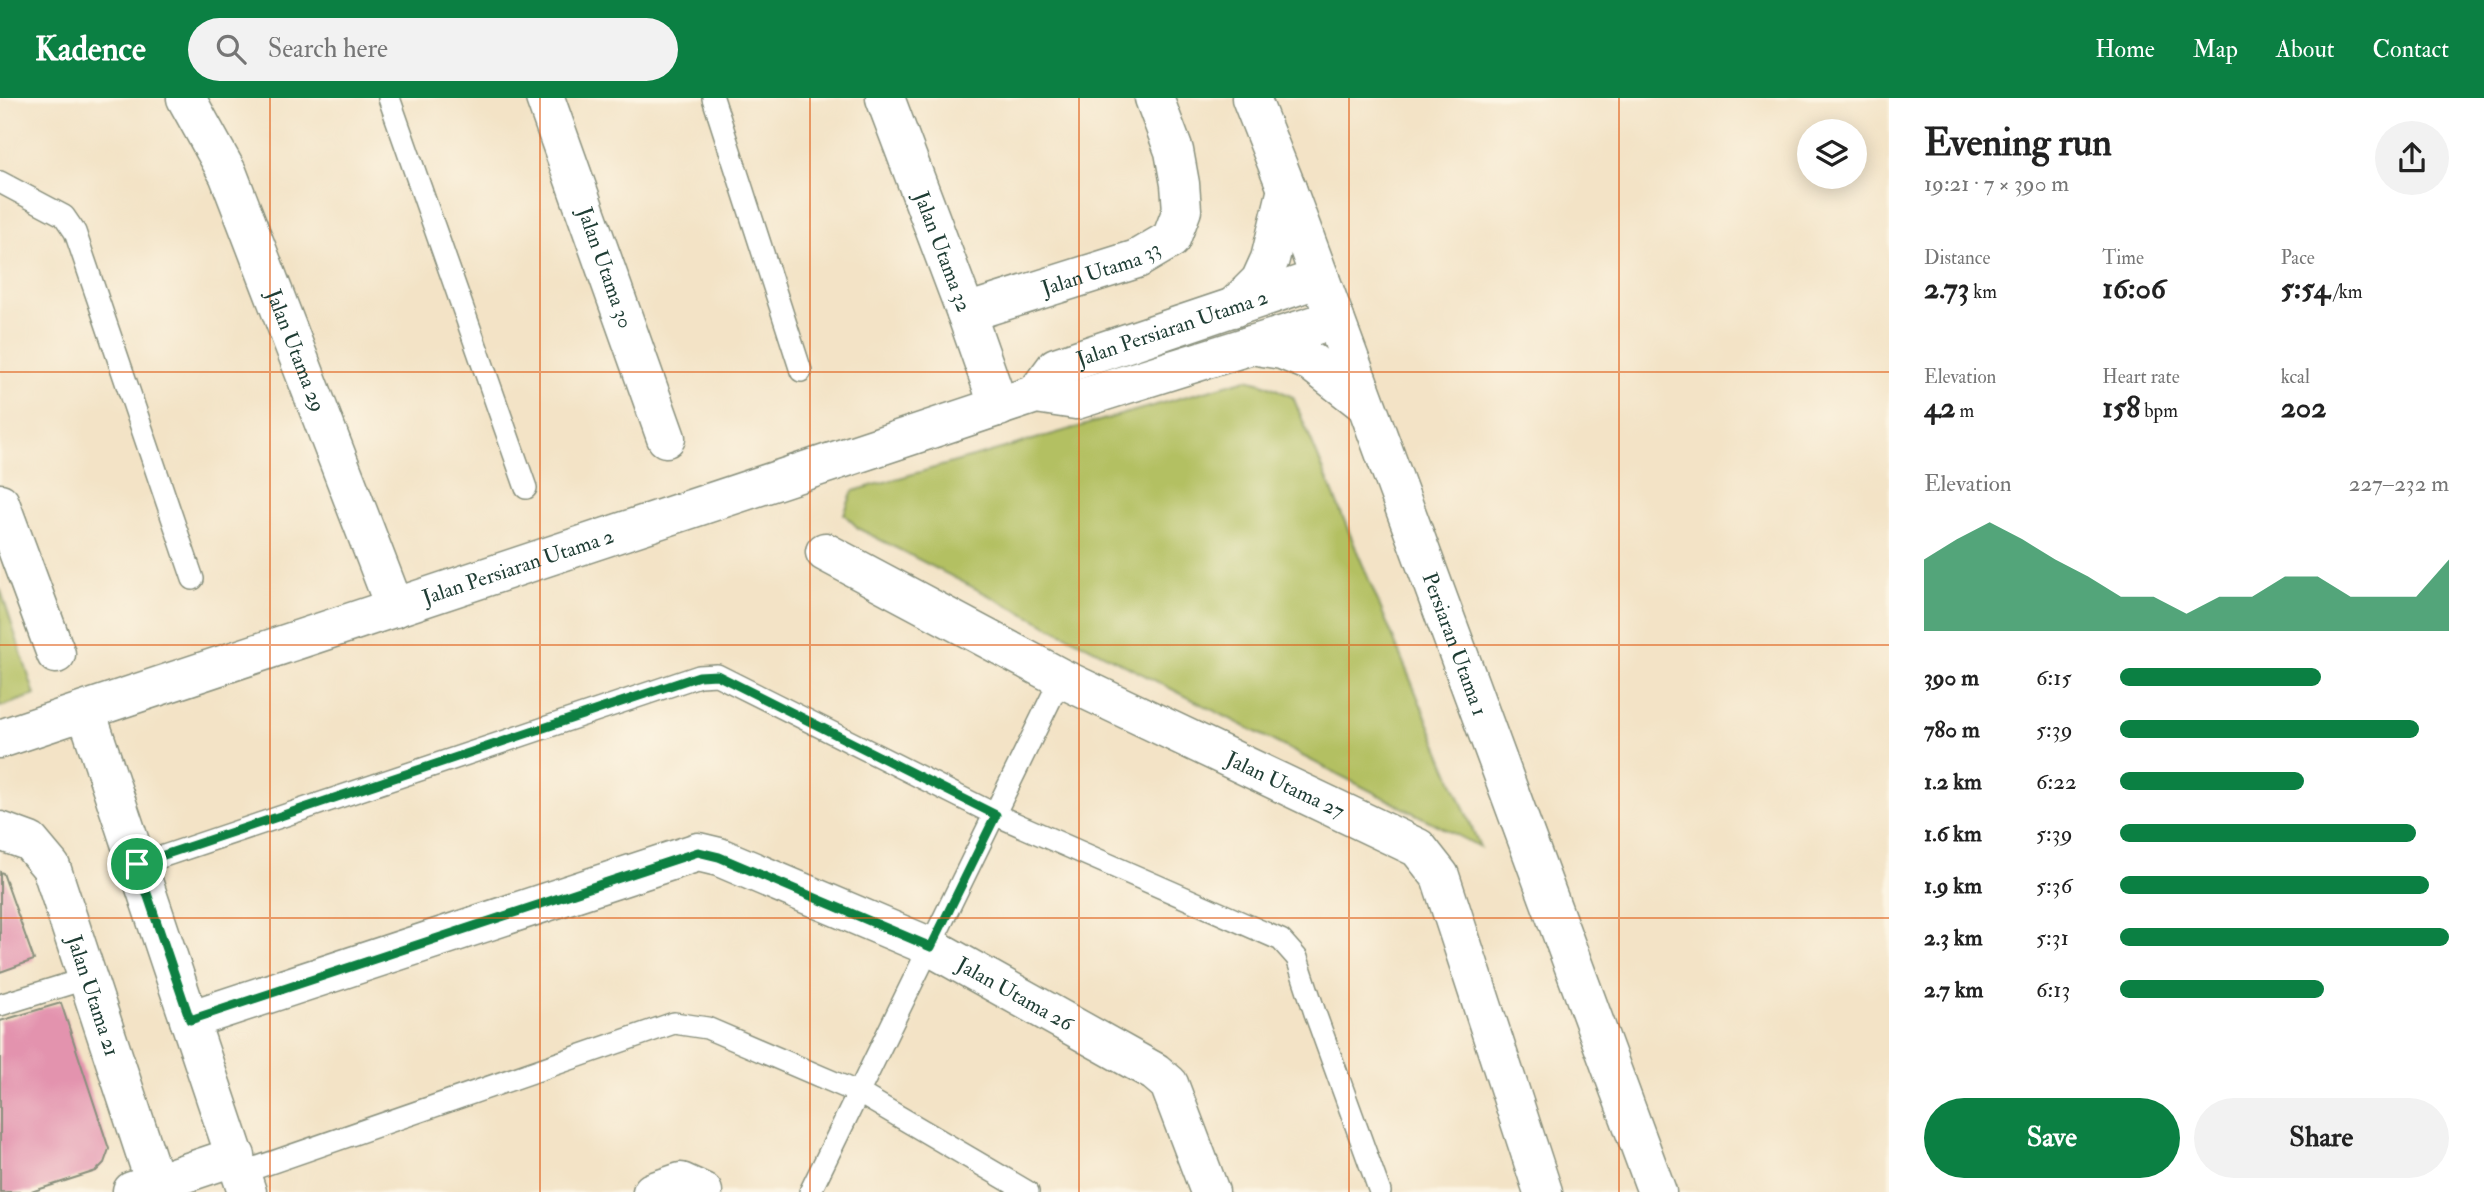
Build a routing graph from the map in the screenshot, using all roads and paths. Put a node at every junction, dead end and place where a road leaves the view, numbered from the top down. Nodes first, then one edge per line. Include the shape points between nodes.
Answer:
1 (186, 98) edge
2 (389, 98) edge
3 (713, 98) edge
4 (885, 98) edge
5 (1154, 98) edge
6 (1251, 98) edge
7 (557, 101) edge
8 (0, 181) edge
9 (1287, 190) junction
10 (1320, 278) junction
11 (1233, 308) junction
12 (966, 313) junction
13 (1335, 318) junction
14 (1251, 345) junction
15 (801, 371) dead end
16 (1036, 394) junction
17 (1366, 404) junction
18 (999, 407) junction
19 (666, 438) dead end
20 (526, 488) dead end
21 (0, 503) edge
22 (825, 552) dead end
23 (193, 579) dead end
24 (395, 608) junction
25 (56, 654) dead end
26 (1061, 678) junction
27 (86, 711) junction
28 (0, 739) edge
29 (996, 815) junction
30 (0, 831) edge
31 (137, 864) junction
32 (931, 947) junction
33 (88, 978) junction
34 (0, 1005) edge
35 (190, 1020) junction
36 (859, 1093) junction
37 (241, 1174) edge
38 (143, 1188) edge
39 (652, 1192) edge
40 (703, 1192) edge
41 (810, 1192) edge
42 (1028, 1192) edge
43 (1210, 1192) edge
44 (1380, 1192) edge
45 (1542, 1192) edge
46 (1657, 1192) edge

1 - 24 street, Jalan Utama 29 via 228,174
2 - 20 lane
3 - 15 lane
4 - 12 street, Jalan Utama 32
5 - 12 street, Jalan Utama 33 via 1174,151 1180,184 1182,210 1171,239 1137,259
6 - 9 street, Persiaran Utama 1
7 - 19 street, Jalan Utama 30
8 - 23 lane via 64,216 75,233
9 - 10 street, Persiaran Utama 1
9 - 11 street via 1260,281
10 - 11 street, Jalan Persiaran Utama 2
10 - 13 street, Persiaran Utama 1
11 - 16 street, Jalan Persiaran Utama 2 via 1056,367
12 - 18 street, Jalan Utama 32
13 - 14 street, Jalan Persiaran Utama 2
13 - 17 street, Persiaran Utama 1
14 - 16 street, Jalan Persiaran Utama 2 via 1076,400
14 - 17 street via 1282,350 1311,362
16 - 18 street, Jalan Persiaran Utama 2
17 - 46 street, Persiaran Utama 1
18 - 24 street, Jalan Persiaran Utama 2
21 - 25 street
22 - 26 street, Jalan Utama 27
24 - 27 street, Jalan Persiaran Utama 2
26 - 29 lane
26 - 45 street, Jalan Utama 27 via 1418,848 1440,876
27 - 28 street, Jalan Persiaran Utama 2
27 - 31 street
29 - 31 lane via 717,675 699,676
29 - 32 lane
29 - 44 lane via 1282,940 1297,958
30 - 33 street, Jalan Utama 21 via 30,842 51,867
31 - 35 street
32 - 35 street, Jalan Utama 26 via 698,852
32 - 36 lane
32 - 43 street, Jalan Utama 26 via 1169,1084
33 - 34 lane
33 - 38 street, Jalan Utama 21
35 - 37 street
36 - 37 lane via 707,1028 674,1023
36 - 41 lane
36 - 42 lane
37 - 38 street
39 - 40 street via 681,1182

